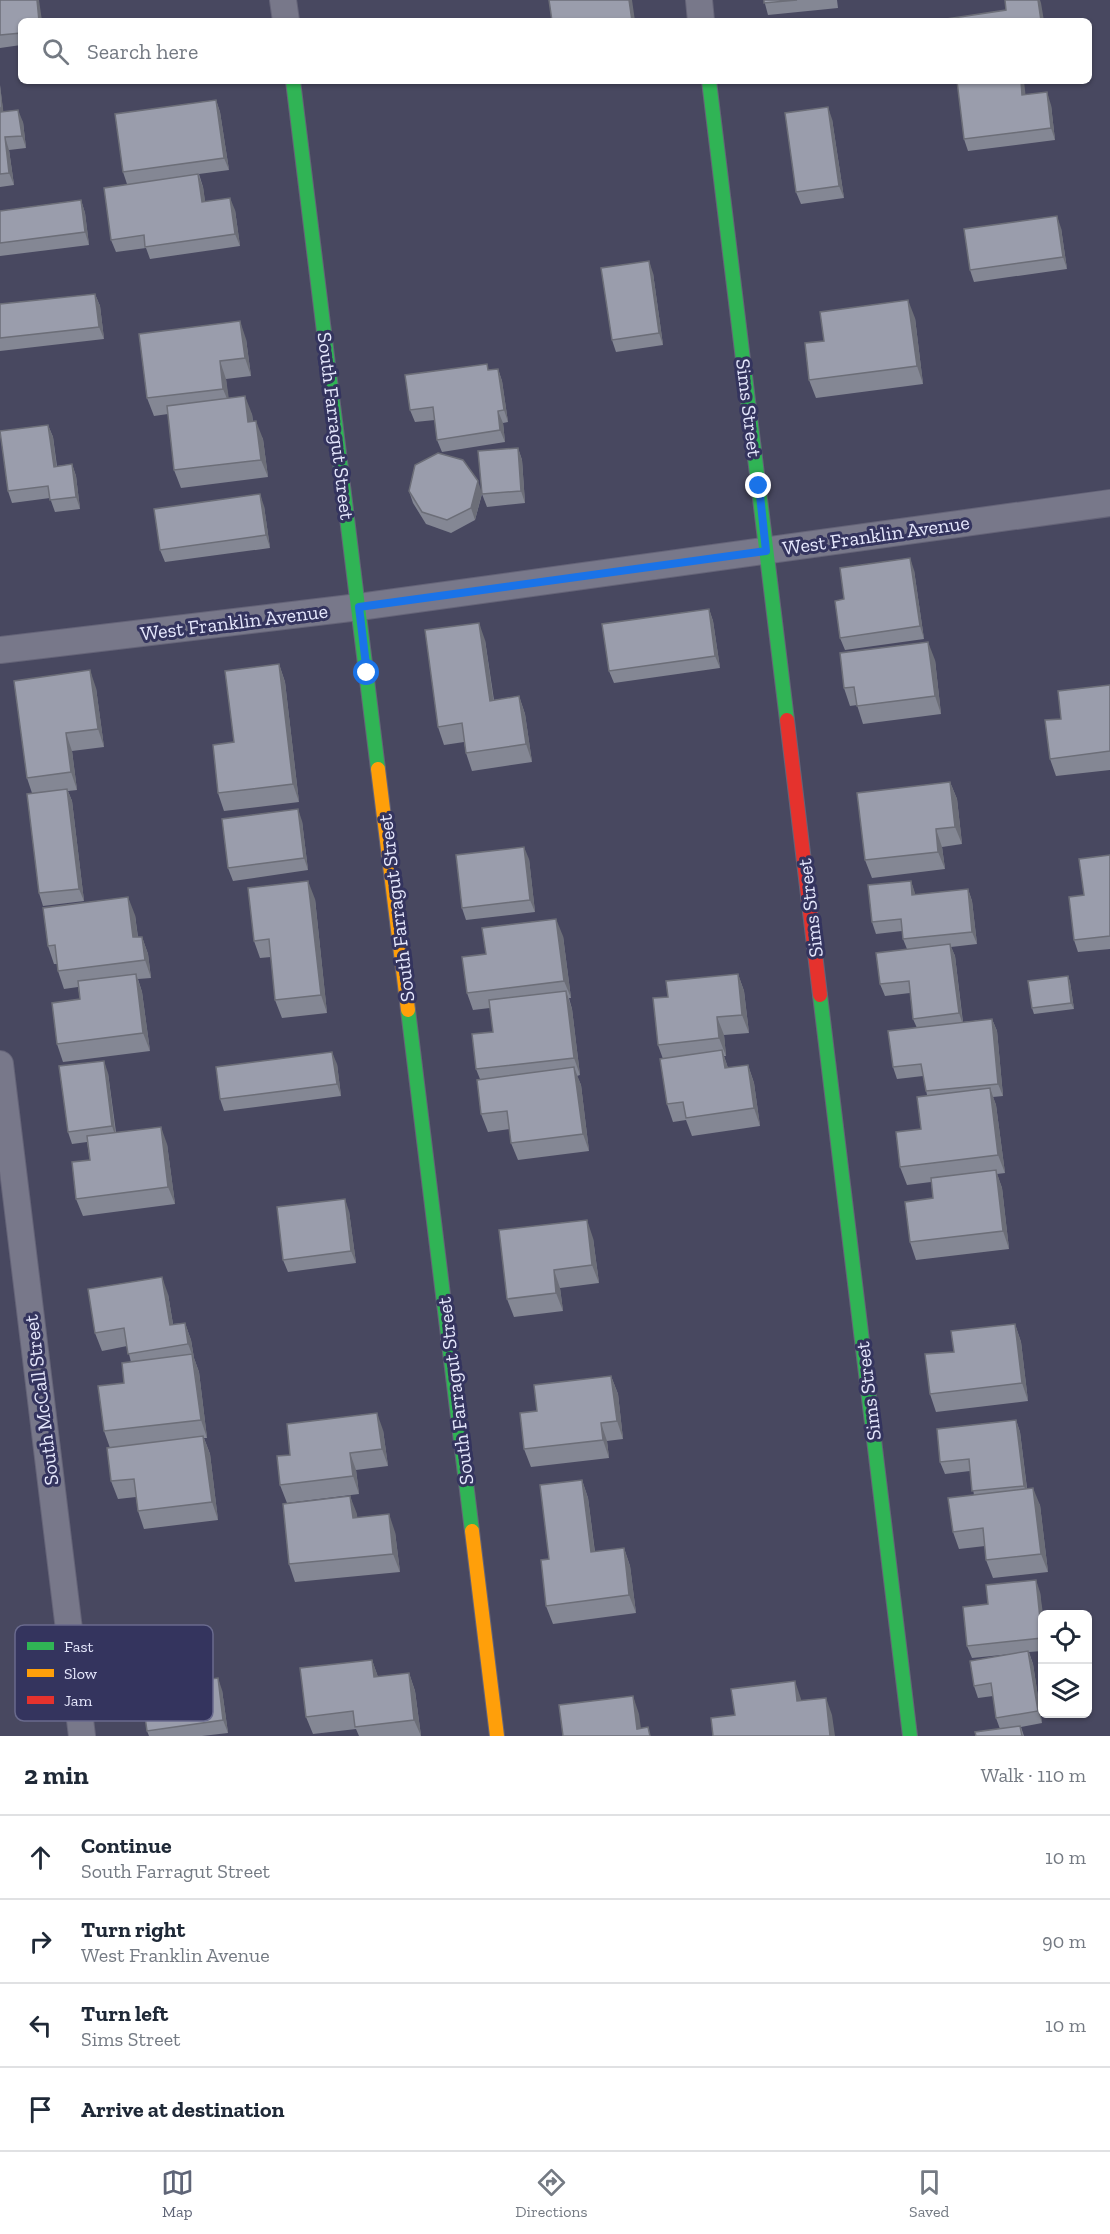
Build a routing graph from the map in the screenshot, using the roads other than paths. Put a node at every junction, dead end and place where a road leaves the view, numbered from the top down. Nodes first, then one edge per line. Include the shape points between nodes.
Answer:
1 (283, 0) edge
2 (699, 0) edge
3 (286, 18) edge
4 (701, 18) edge
5 (293, 84) edge
6 (709, 84) edge
7 (1110, 503) edge
8 (766, 551) junction
9 (359, 607) junction
10 (0, 650) edge
11 (0, 1064) edge
12 (68, 1625) edge
13 (80, 1721) edge
14 (82, 1736) edge
15 (498, 1736) edge
16 (910, 1736) edge

1 - 3 street
2 - 4 street
5 - 9 street, South Farragut Street
6 - 8 street, Sims Street
7 - 8 street, West Franklin Avenue
8 - 9 street, West Franklin Avenue
8 - 16 street, Sims Street
9 - 10 street, West Franklin Avenue
9 - 15 street, South Farragut Street
11 - 12 street, South McCall Street
13 - 14 street, South McCall Street

